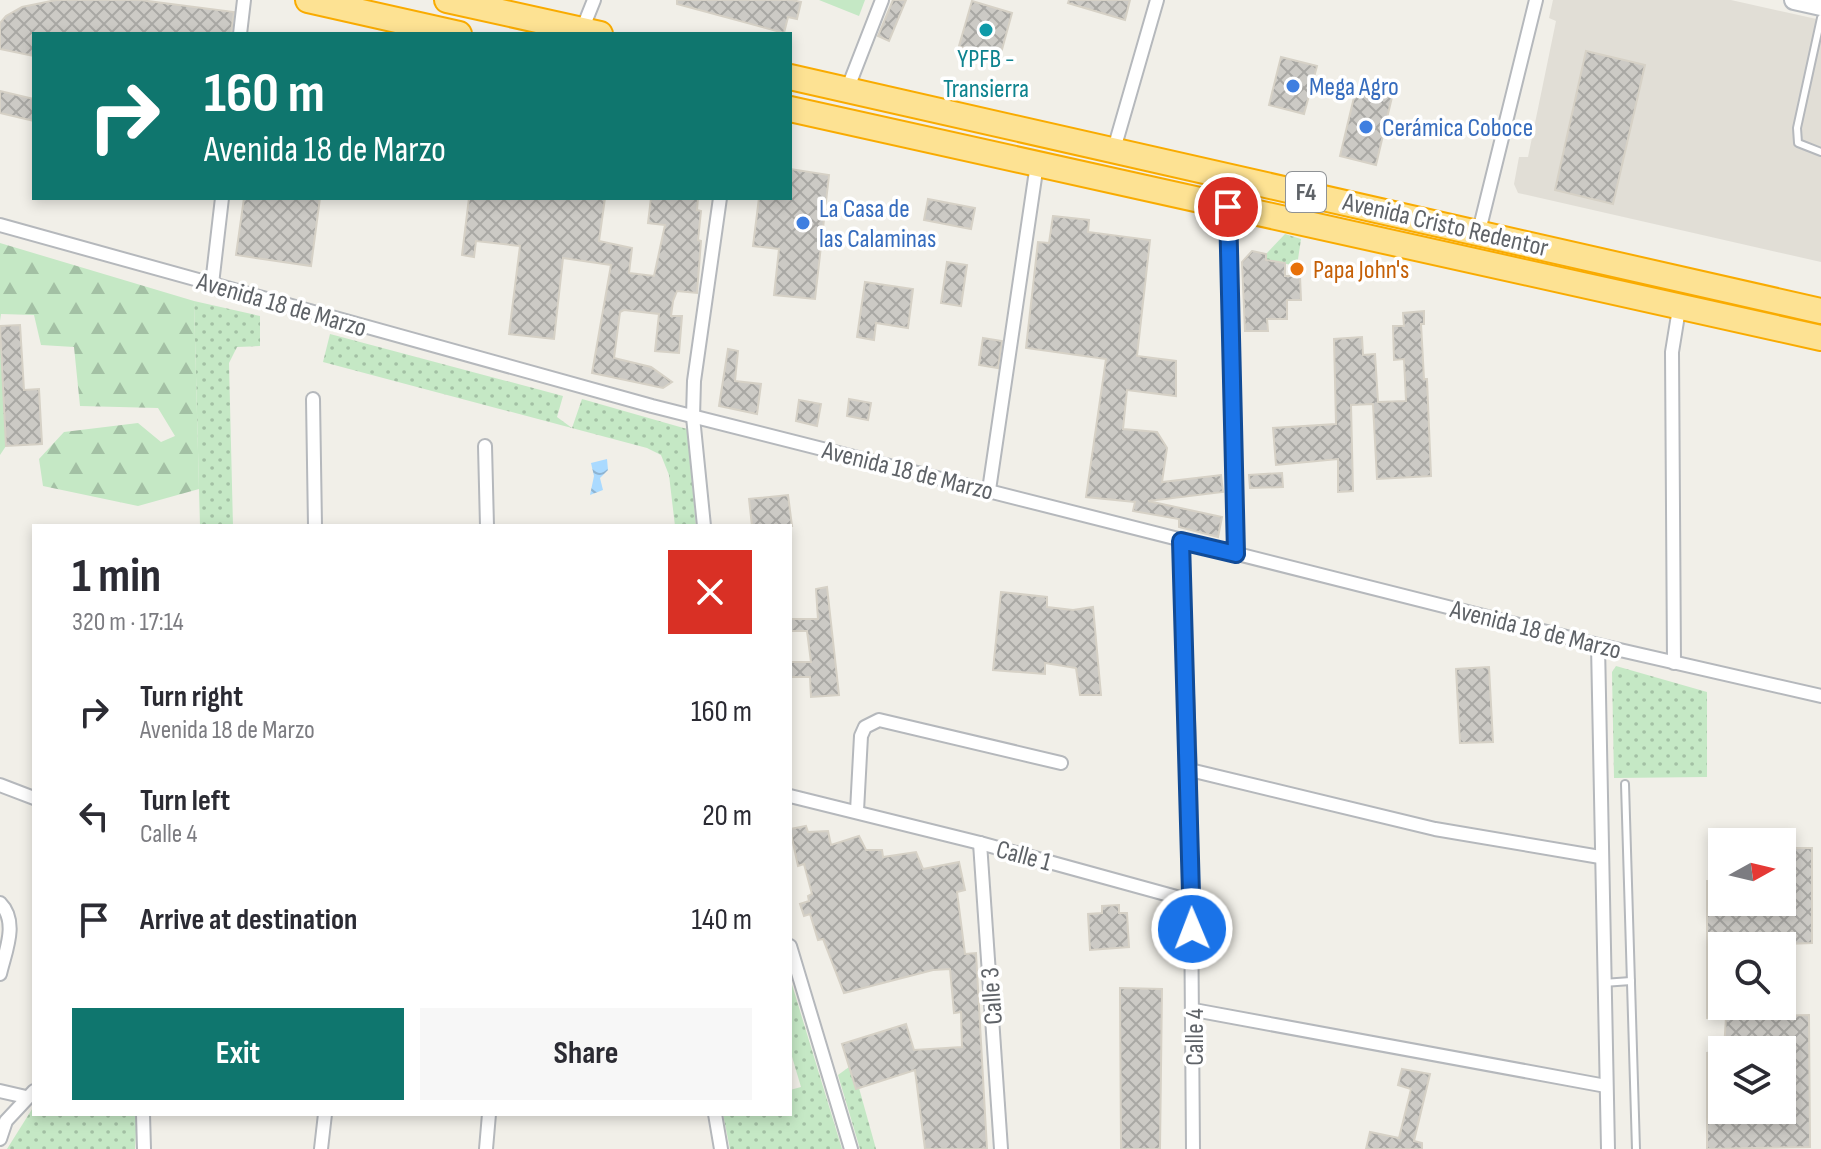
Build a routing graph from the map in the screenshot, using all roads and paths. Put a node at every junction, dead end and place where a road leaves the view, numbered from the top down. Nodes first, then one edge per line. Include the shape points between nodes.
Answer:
1 (244, 0) edge
2 (308, 0) edge
3 (447, 0) edge
4 (594, 0) edge
5 (882, 0) edge
6 (1157, 0) edge
7 (1536, 0) edge
8 (1821, 18) edge
9 (240, 32) edge
10 (450, 32) edge
11 (591, 32) edge
12 (1818, 41) edge
13 (792, 77) edge
14 (847, 90) junction
15 (792, 109) edge
16 (1114, 149) junction
17 (1821, 152) edge
18 (1037, 164) junction
19 (222, 200) edge
20 (720, 200) edge
21 (1228, 207) junction
22 (0, 225) edge
23 (1479, 231) junction
24 (212, 284) junction
25 (1679, 309) junction
26 (1821, 311) edge
27 (1821, 338) edge
28 (313, 399) dead end
29 (693, 417) junction
30 (485, 446) dead end
31 (989, 490) junction
32 (315, 524) edge
33 (487, 524) edge
34 (704, 524) edge
35 (1181, 541) junction
36 (1236, 554) junction
37 (1598, 645) junction
38 (1674, 663) junction
39 (1821, 696) edge
40 (1061, 763) dead end
41 (1190, 770) junction
42 (1625, 784) dead end
43 (0, 785) edge
44 (792, 796) edge
45 (32, 797) edge
46 (857, 811) junction
47 (980, 843) junction
48 (1600, 857) junction
49 (1191, 901) junction
50 (0, 903) edge
51 (792, 953) edge
52 (0, 974) edge
53 (1631, 981) junction
54 (1602, 983) junction
55 (1194, 1010) junction
56 (1606, 1086) junction
57 (0, 1091) edge
58 (30, 1094) edge
59 (143, 1116) edge
60 (325, 1116) edge
61 (489, 1116) edge
62 (715, 1116) edge
63 (3, 1120) edge
64 (0, 1139) edge
65 (144, 1149) edge
66 (321, 1149) edge
67 (486, 1149) edge
68 (721, 1149) edge
69 (851, 1149) edge
70 (1001, 1149) edge
71 (1193, 1149) edge
72 (1608, 1149) edge
73 (1636, 1149) edge

1 - 9 street
2 - 10 highway
3 - 11 highway
4 - 11 street
5 - 14 street
6 - 16 street
7 - 23 street
8 - 12 lane
12 - 17 lane via 1797,138
13 - 14 highway, Avenida Cristo Redentor / F4
14 - 16 highway, Avenida Cristo Redentor / F4
15 - 18 highway, Avenida Cristo Redentor / F4
16 - 23 highway, Avenida Cristo Redentor / F4
18 - 21 highway, Avenida Cristo Redentor / F4
18 - 31 street
19 - 24 street
20 - 29 street
21 - 25 highway, Avenida Cristo Redentor / F4
21 - 36 street
22 - 24 street, Avenida 18 de Marzo
23 - 26 highway, Avenida Cristo Redentor / F4
24 - 29 street, Avenida 18 de Marzo
25 - 27 highway, Avenida Cristo Redentor / F4
25 - 38 street via 1672,352
28 - 32 street
29 - 31 street, Avenida 18 de Marzo
29 - 34 street
30 - 33 street
31 - 35 street, Avenida 18 de Marzo
35 - 36 street, Avenida 18 de Marzo
35 - 41 street, Calle 4
36 - 37 street, Avenida 18 de Marzo
37 - 38 street, Avenida 18 de Marzo
37 - 48 street
38 - 39 street, Avenida 18 de Marzo
40 - 46 street via 879,720 865,727 861,736
41 - 48 street via 1420,826
41 - 49 street, Calle 4
42 - 53 lane
43 - 45 street
44 - 46 street, Calle 1
46 - 47 street, Calle 1
47 - 49 street, Calle 1
47 - 70 street, Calle 3
48 - 54 street
49 - 55 street, Calle 4
50 - 52 street via 11,931
51 - 69 street
53 - 54 lane
53 - 73 lane
54 - 56 street
55 - 56 street
55 - 71 street, Calle 4
56 - 72 street
57 - 58 street
58 - 63 street
59 - 65 street
60 - 66 street
61 - 67 street
62 - 68 street
63 - 64 street

